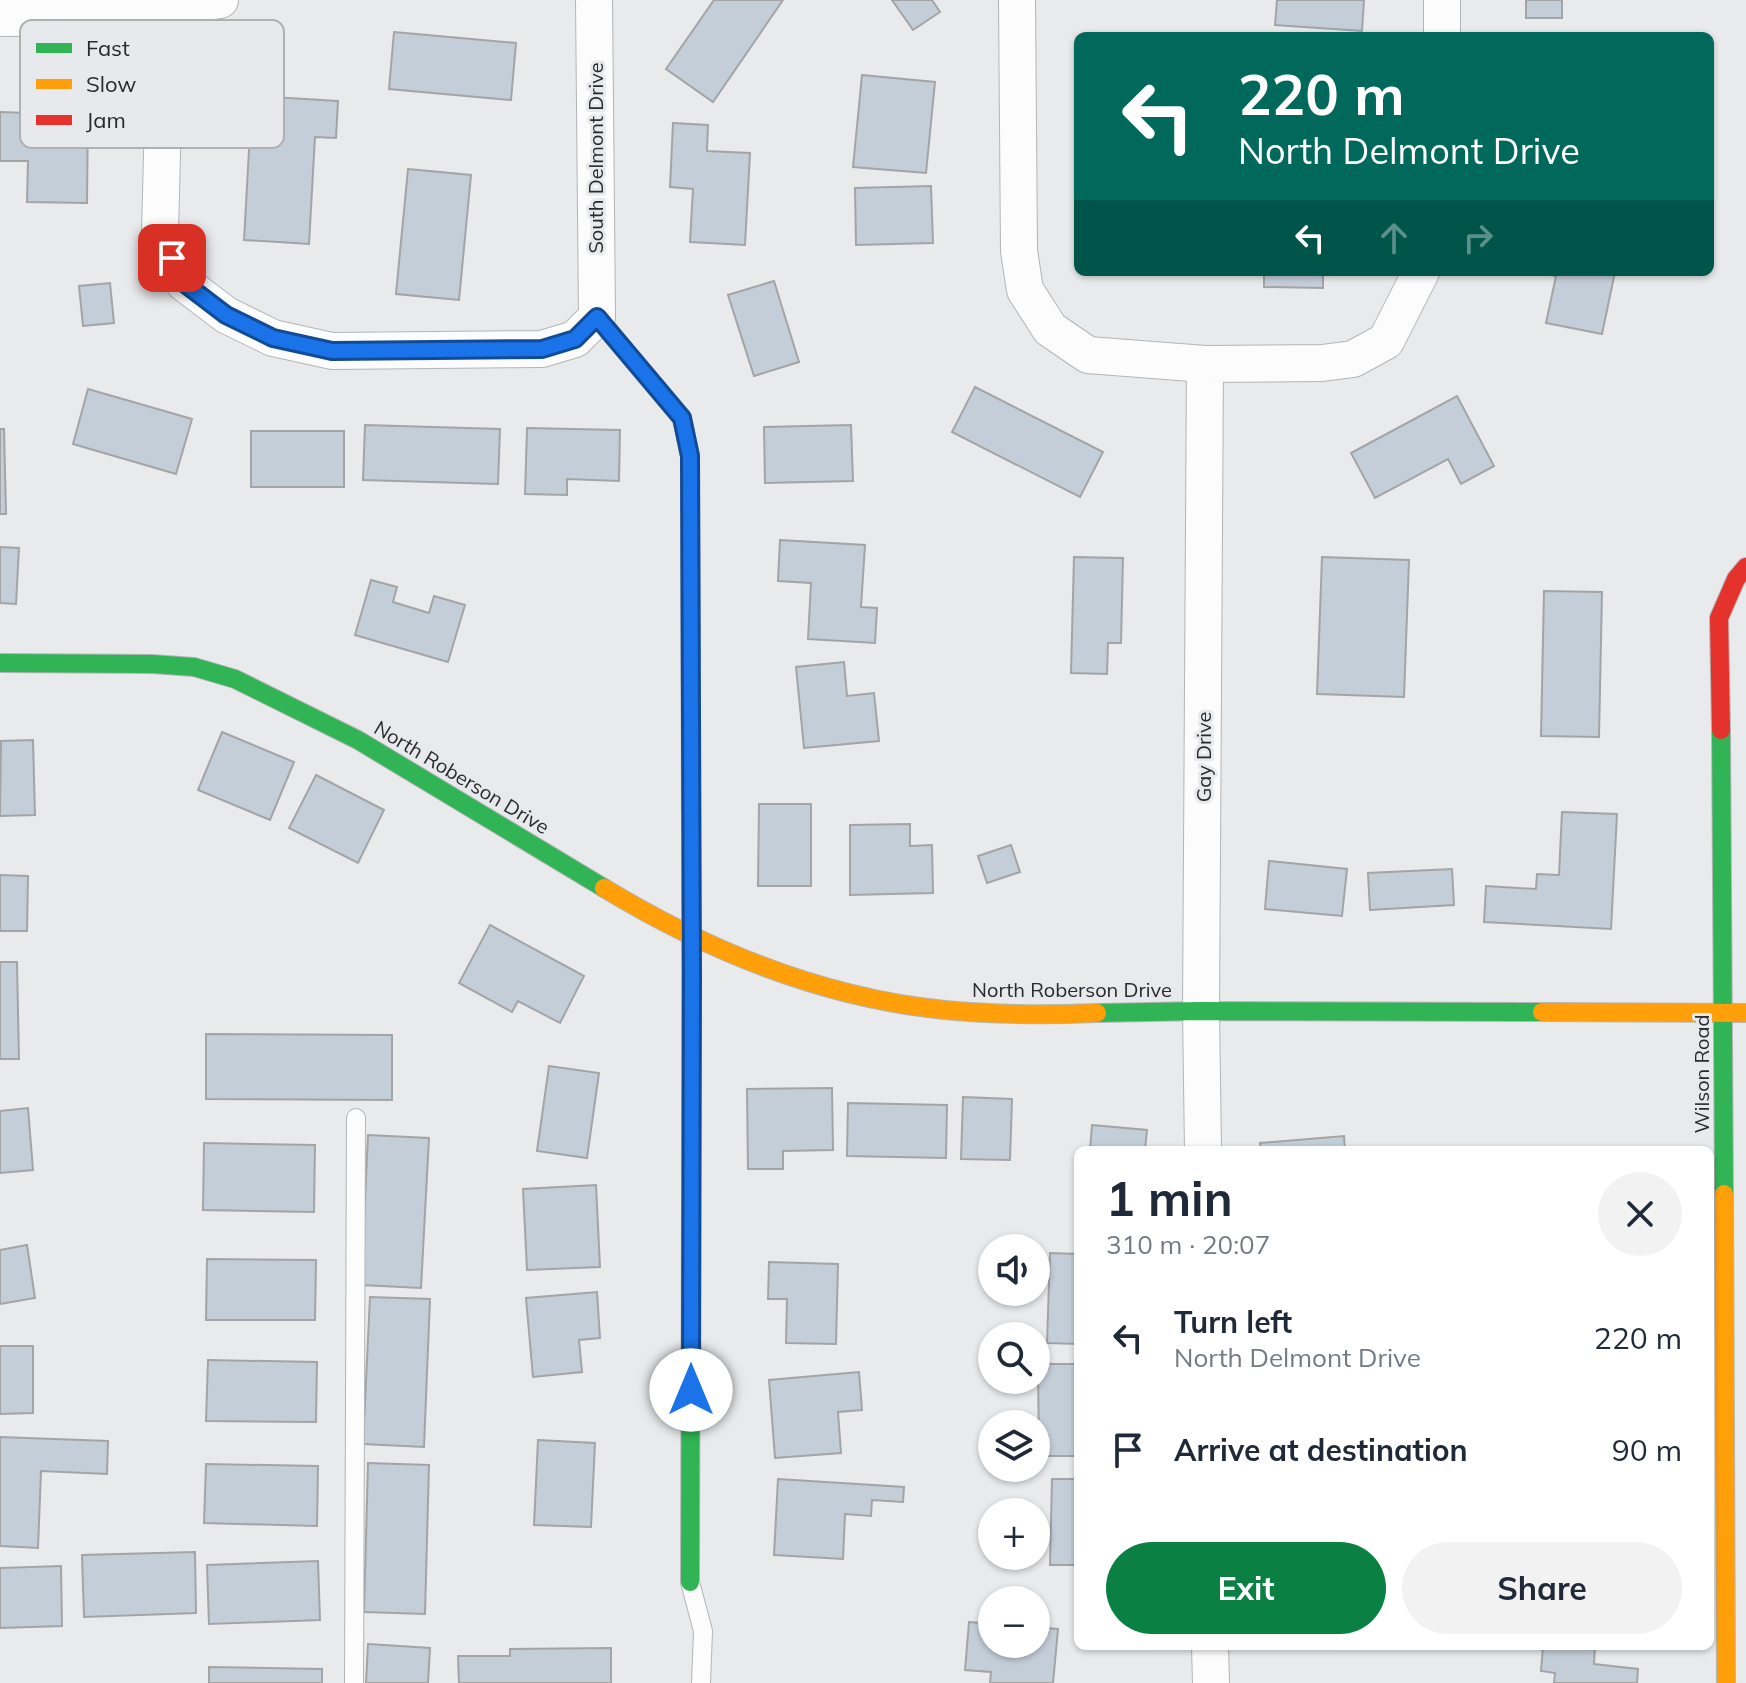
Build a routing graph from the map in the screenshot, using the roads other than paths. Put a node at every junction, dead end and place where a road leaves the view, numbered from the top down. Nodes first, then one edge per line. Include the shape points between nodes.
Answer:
1 (220, 0) edge
2 (594, 0) edge
3 (1017, 0) edge
4 (1442, 0) edge
5 (166, 4) edge
6 (0, 18) edge
7 (1442, 32) edge
8 (162, 148) edge
9 (1419, 276) edge
10 (597, 317) junction
11 (1205, 364) junction
12 (1746, 567) edge
13 (0, 663) edge
14 (692, 937) junction
15 (1201, 1011) junction
16 (1722, 1013) junction
17 (1746, 1013) edge
18 (356, 1118) dead end
19 (1203, 1146) edge
20 (690, 1582) joint
21 (1210, 1650) edge
22 (354, 1683) edge
23 (701, 1683) edge
24 (1211, 1683) edge
25 (1726, 1683) edge
26 (1738, 1683) edge
27 (1746, 1683) edge

1 - 5 street
2 - 10 street, South Delmont Drive
3 - 11 street via 1019,251 1025,290 1050,329 1088,355
4 - 7 street
5 - 6 street via 58,18
8 - 10 street via 160,232 184,283 226,315 273,338 332,351 542,349 575,339
9 - 11 street via 1386,341 1353,359
10 - 14 street via 682,418 690,456
11 - 15 street, Gay Drive
12 - 16 street, Wilson Road via 1719,618
13 - 14 street, North Roberson Drive via 152,664 194,667 235,679 358,740
14 - 15 street, North Roberson Drive via 788,977 888,1002 1032,1015
14 - 20 street
15 - 16 street, North Roberson Drive
15 - 19 street, Gay Drive
16 - 17 street, North Roberson Drive
16 - 25 street, Wilson Road
18 - 22 lane
20 - 23 lane via 703,1631
21 - 24 street
26 - 27 street

